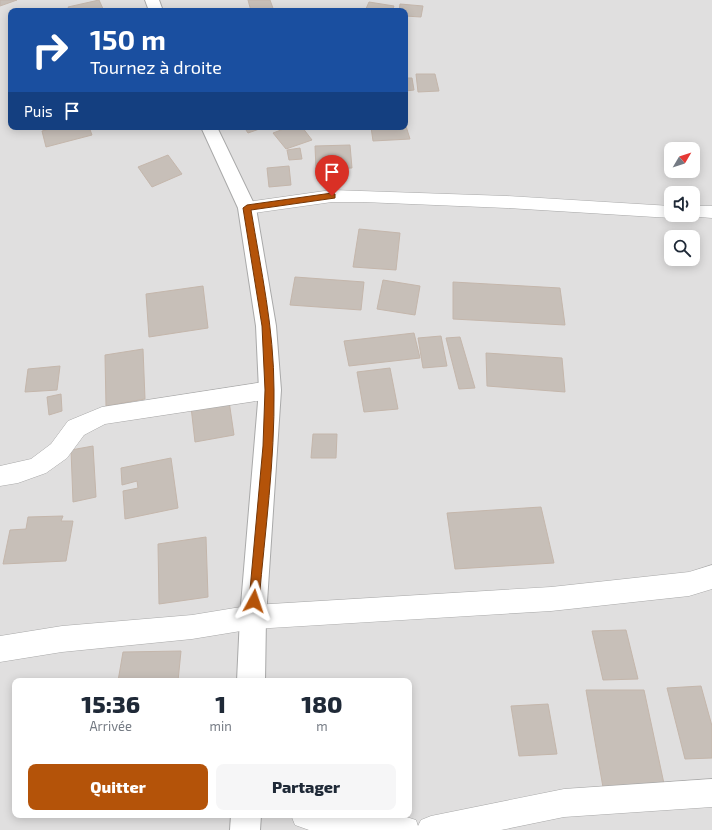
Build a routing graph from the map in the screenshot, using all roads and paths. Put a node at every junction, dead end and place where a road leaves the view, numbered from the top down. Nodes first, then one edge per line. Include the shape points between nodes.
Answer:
1 (210, 130) edge
2 (247, 208) junction
3 (664, 212) edge
4 (700, 212) edge
5 (712, 212) edge
6 (270, 390) junction
7 (0, 476) edge
8 (712, 577) edge
9 (253, 616) junction
10 (0, 649) edge
11 (251, 678) edge
12 (712, 794) edge
13 (246, 818) edge
14 (320, 818) edge
15 (245, 830) edge
16 (406, 830) edge
17 (431, 830) edge

1 - 2 street
2 - 3 street via 332,196 363,196
2 - 6 street via 266,326
4 - 5 street
6 - 7 street via 102,416 76,428 59,451 38,466
6 - 9 street
8 - 9 street via 690,584 551,599
9 - 10 street via 192,627 62,639
9 - 11 street
12 - 17 street via 564,803
13 - 15 street
14 - 16 street

